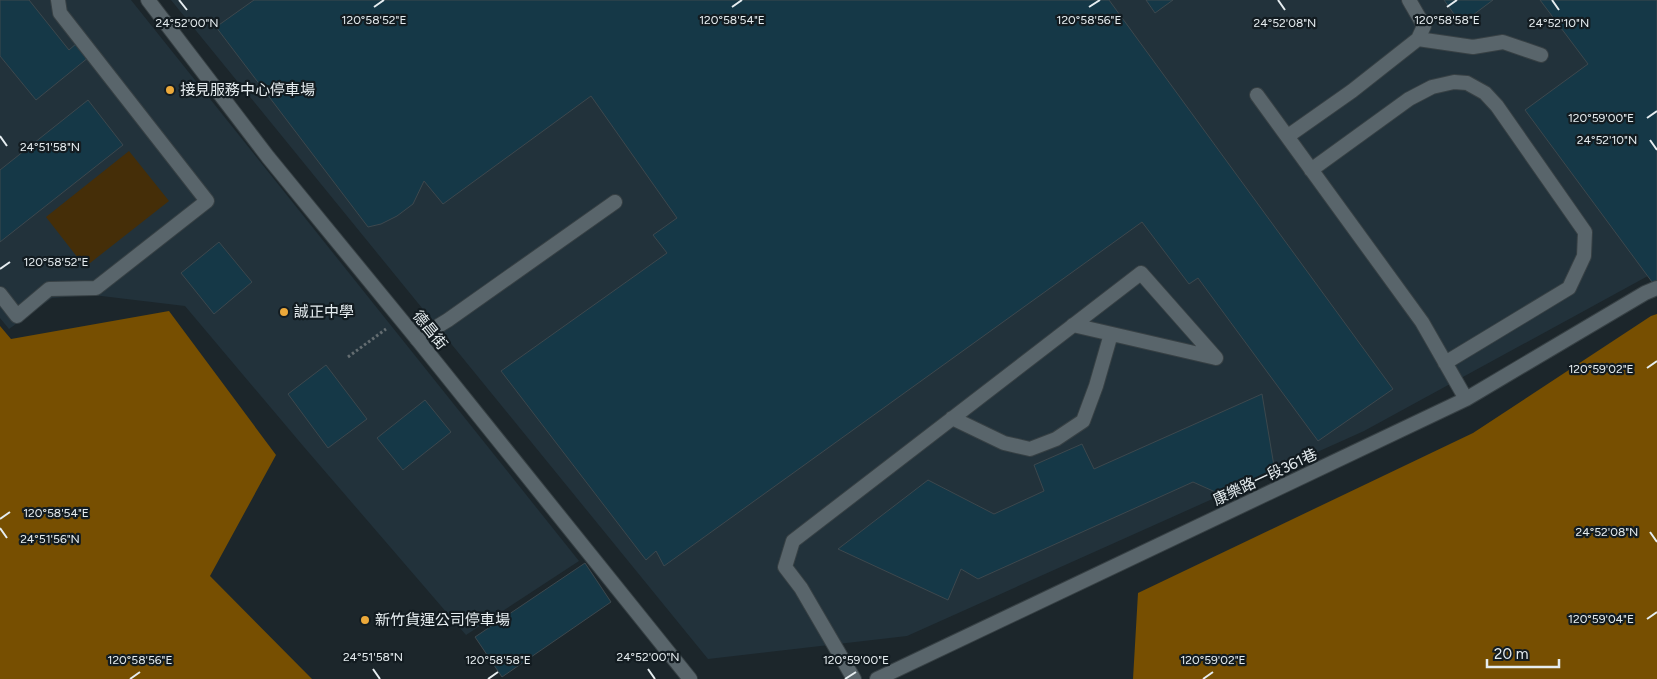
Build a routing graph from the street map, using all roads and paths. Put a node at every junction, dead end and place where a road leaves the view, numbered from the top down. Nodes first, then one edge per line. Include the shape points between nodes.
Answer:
1 (58, 0) edge
2 (148, 0) edge
3 (1409, 0) edge
4 (1418, 39) junction
5 (1541, 55) dead end
6 (1257, 95) dead end
7 (1288, 136) junction
8 (1311, 170) junction
9 (615, 202) dead end
10 (1657, 288) edge
11 (0, 294) edge
12 (1073, 326) junction
13 (383, 332) dead end
14 (1111, 334) junction
15 (417, 339) junction
16 (348, 356) dead end
17 (1445, 363) junction
18 (1466, 399) junction
19 (952, 418) junction
20 (690, 679) edge
21 (854, 679) edge
22 (877, 679) edge

1 - 11 street via 60,13 207,201 96,288 49,289 17,316
2 - 15 street, 德昌街 via 268,157
3 - 4 street via 1424,26
4 - 5 street via 1473,47 1503,42
4 - 7 street
6 - 7 street
7 - 8 street
8 - 17 street via 1422,322
8 - 17 street via 1409,99 1432,87 1467,83 1485,93 1497,106 1585,232 1584,256 1568,288
9 - 15 street
10 - 18 street, 康樂路一段361巷
12 - 14 street
12 - 14 street via 1141,273 1216,358
12 - 19 street
13 - 16 path
14 - 19 street via 1083,420 1056,439 1030,449 1004,443
15 - 20 street, 德昌街
17 - 18 street
18 - 22 street, 康樂路一段361巷
19 - 21 street via 792,541 784,567 801,588

